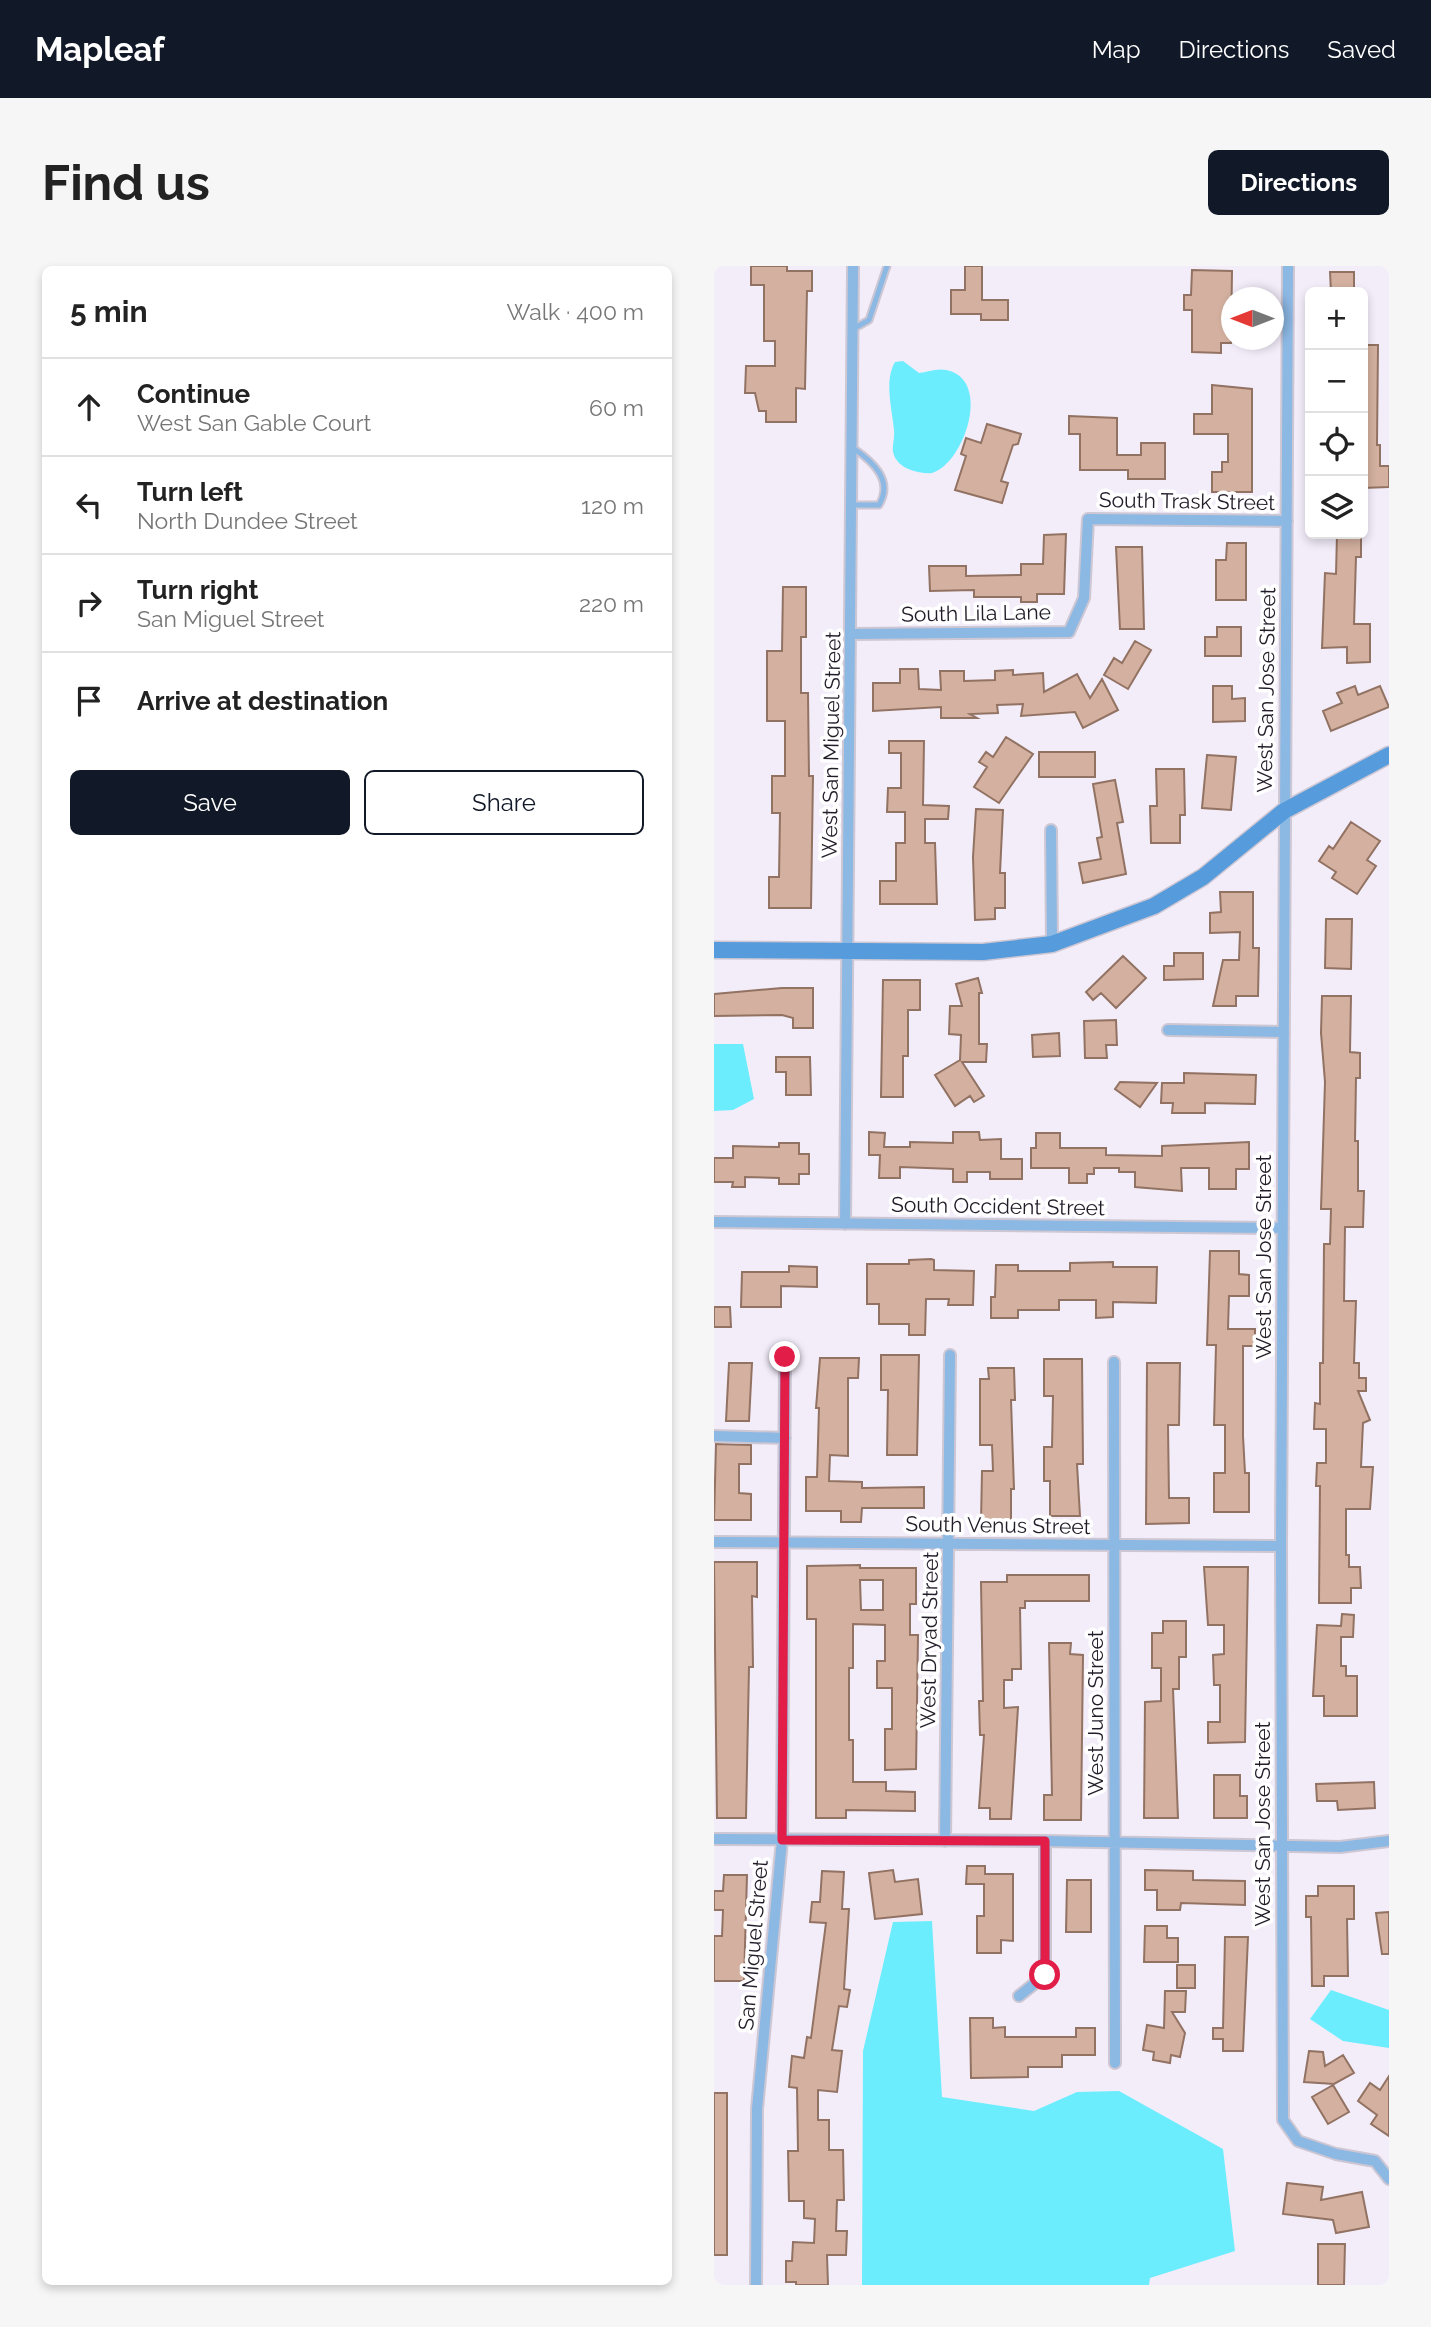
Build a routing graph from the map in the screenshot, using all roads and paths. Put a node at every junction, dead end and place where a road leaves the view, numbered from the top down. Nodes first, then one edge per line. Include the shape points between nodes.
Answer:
1 (853, 266) edge
2 (887, 266) edge
3 (1288, 266) edge
4 (853, 329) junction
5 (853, 447) junction
6 (852, 505) junction
7 (1088, 519) joint
8 (1287, 521) junction
9 (852, 634) junction
10 (1389, 755) edge
11 (1284, 811) junction
12 (1051, 830) dead end
13 (1052, 944) junction
14 (714, 950) edge
15 (848, 952) junction
16 (1167, 1030) dead end
17 (1284, 1032) junction
18 (714, 1222) edge
19 (845, 1224) junction
20 (1283, 1228) junction
21 (950, 1355) dead end
22 (785, 1357) dead end
23 (1114, 1362) dead end
24 (714, 1436) edge
25 (785, 1438) junction
26 (714, 1542) edge
27 (784, 1542) junction
28 (950, 1544) junction
29 (1114, 1546) junction
30 (1281, 1546) junction
31 (714, 1839) edge
32 (782, 1840) junction
33 (945, 1841) junction
34 (1045, 1841) junction
35 (1389, 1841) edge
36 (1114, 1842) junction
37 (1282, 1845) junction
38 (1019, 1996) dead end
39 (1115, 2063) dead end
40 (1389, 2179) edge
41 (756, 2285) edge

1 - 4 street, West San Miguel Street
2 - 4 lane via 869,320
3 - 8 street, West San Jose Street
4 - 5 street, West San Miguel Street
5 - 6 street, West San Miguel Street
5 - 6 lane via 880,473 884,490 879,505
6 - 9 street, West San Miguel Street
7 - 8 street, South Trask Street
7 - 9 street, South Lila Lane via 1084,598 1069,632
8 - 11 street, West San Jose Street
9 - 15 street, West San Miguel Street
10 - 11 street
11 - 13 street via 1184,889 1154,906
11 - 17 street, West San Jose Street
12 - 13 street
13 - 15 street via 983,952
14 - 15 street
15 - 19 street, West San Miguel Street
16 - 17 street
17 - 20 street, West San Jose Street
18 - 19 street, South Occident Street
19 - 20 street, South Occident Street
20 - 30 street, West San Jose Street
21 - 28 street, West Dryad Street
22 - 25 street, San Miguel Street
23 - 29 street, West Juno Street
24 - 25 street
25 - 27 street, San Miguel Street
26 - 27 street, South Venus Street
27 - 28 street, South Venus Street
27 - 32 street, San Miguel Street
28 - 29 street, South Venus Street
28 - 33 street, West Dryad Street
29 - 30 street, South Venus Street
29 - 36 street, West Juno Street
30 - 37 street, West San Jose Street
31 - 32 street
32 - 33 street
32 - 41 street, San Miguel Street via 757,2109
33 - 34 street
34 - 36 street
34 - 38 street via 1045,1975
35 - 37 street via 1340,1847
36 - 37 street
36 - 39 street, West Juno Street
37 - 40 street, West San Jose Street via 1283,2120 1298,2141 1374,2161

